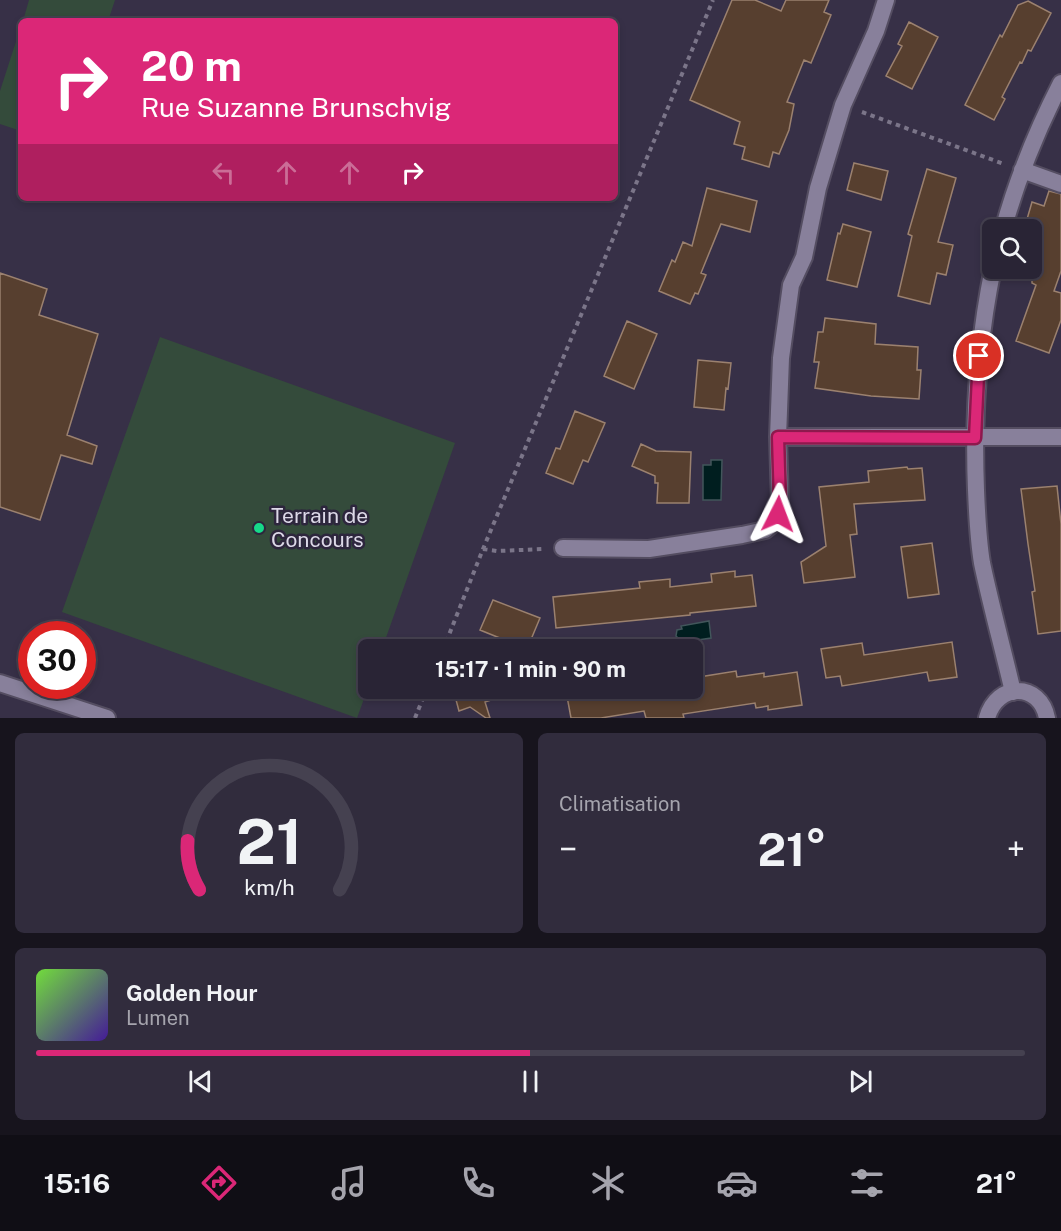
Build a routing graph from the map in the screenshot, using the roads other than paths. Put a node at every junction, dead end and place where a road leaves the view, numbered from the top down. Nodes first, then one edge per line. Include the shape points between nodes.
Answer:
1 (886, 0) edge
2 (1061, 83) edge
3 (1022, 170) junction
4 (1061, 184) edge
5 (1006, 219) edge
6 (991, 279) edge
7 (778, 437) junction
8 (1061, 437) edge
9 (975, 438) junction
10 (562, 548) road end
11 (0, 682) edge
12 (1013, 692) junction
13 (1061, 715) edge
14 (107, 718) edge
15 (987, 718) edge
16 (1047, 718) edge

1 - 7 street via 843,105 818,188 804,257 791,285 781,357
2 - 3 street
3 - 4 street
3 - 5 street
6 - 9 street via 979,356
7 - 9 street
7 - 10 street via 780,503 774,523 765,530 649,549
8 - 9 street
9 - 12 street via 982,561
11 - 14 street
12 - 15 street via 996,700
12 - 16 street via 1038,699
13 - 16 street

